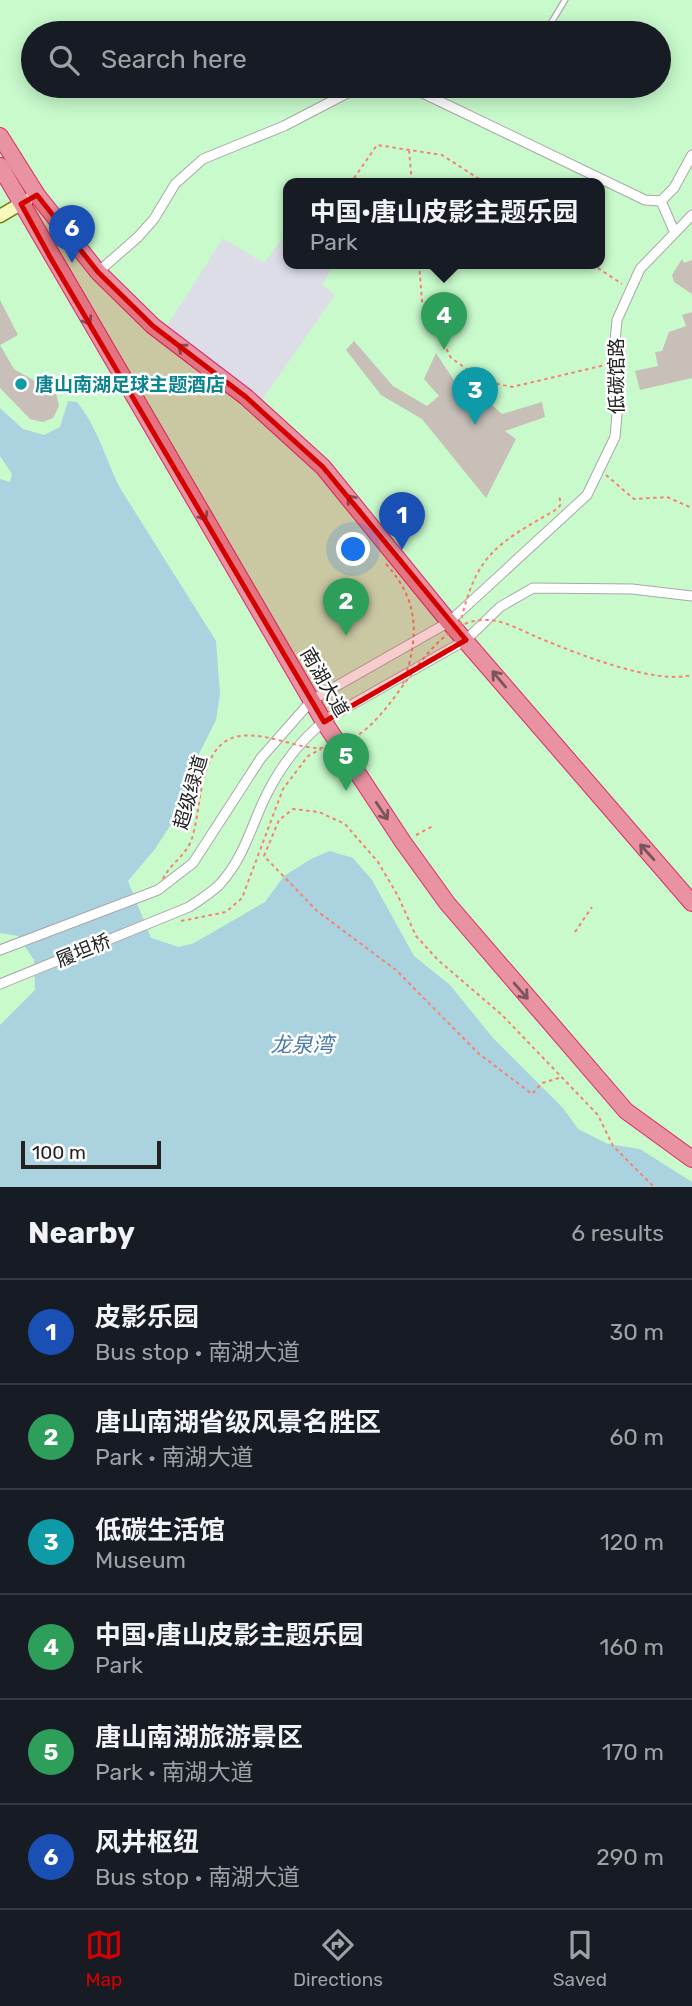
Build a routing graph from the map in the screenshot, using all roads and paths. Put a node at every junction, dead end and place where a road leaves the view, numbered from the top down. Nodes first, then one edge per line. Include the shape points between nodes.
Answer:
1 (565, 0) edge
2 (552, 21) edge
3 (338, 98) edge
4 (433, 98) edge
5 (0, 136) edge
6 (409, 150) junction
7 (692, 155) edge
8 (0, 166) edge
9 (354, 178) edge
10 (411, 178) edge
11 (478, 178) edge
12 (599, 178) edge
13 (605, 181) edge
14 (37, 195) junction
15 (661, 201) junction
16 (22, 204) junction
17 (692, 215) edge
18 (0, 216) edge
19 (674, 231) junction
20 (419, 269) edge
21 (600, 269) edge
22 (98, 272) junction
23 (629, 288) junction
24 (613, 363) junction
25 (601, 471) junction
26 (559, 496) dead end
27 (692, 508) edge
28 (386, 564) dead end
29 (692, 596) edge
30 (459, 629) junction
31 (692, 675) edge
32 (402, 688) junction
33 (312, 701) junction
34 (324, 722) junction
35 (433, 826) dead end
36 (403, 842) junction
37 (163, 879) dead end
38 (692, 903) edge
39 (592, 908) dead end
40 (575, 932) dead end
41 (1, 950) edge
42 (0, 984) edge
43 (559, 1077) junction
44 (692, 1159) edge
45 (654, 1187) edge

1 - 2 lane
3 - 22 street via 203,159 175,184 138,237
4 - 12 street
5 - 14 highway
6 - 9 path via 377,145
6 - 10 path
6 - 11 path via 442,155
7 - 15 street via 674,188
8 - 16 highway, 南湖大道
13 - 15 street via 645,200
14 - 16 street
14 - 22 highway
15 - 19 street
16 - 18 street
16 -> 33 highway, 南湖大道
17 - 19 street, 低碳馆路
19 - 23 street, 低碳馆路
20 - 24 path via 422,301 451,358 484,381 512,387
21 - 23 path
30 -> 22 highway via 323,467 246,397 153,326
23 - 24 street, 低碳馆路 via 617,320
24 - 25 street, 低碳馆路 via 618,403 615,437
25 - 27 path via 634,499 667,497
25 - 30 street, 低碳馆路 via 587,495
26 - 30 path, bridge via 557,509 486,557 475,574
28 - 32 path, 超级绿道, bridge via 405,588 416,624 412,659
29 - 30 street via 632,589 533,588
30 - 31 path, bridge via 484,620 499,621 584,657 667,678
30 - 32 path, 超级绿道, bridge via 436,645
30 - 33 street, 履坦桥
30 - 34 street, 履坦桥
38 -> 30 highway
32 - 37 path, 超级绿道, bridge via 369,727 346,741 321,748 243,735 218,748 209,765 191,842
33 - 34 highway, 南湖大道
33 - 41 street, 履坦桥 via 261,758 193,863 174,880
34 -> 36 highway, 南湖大道
34 - 42 street, 履坦桥 via 275,780 243,851 224,879 189,907
35 - 36 path
36 -> 44 highway, 南湖大道 via 455,913 626,1111
39 - 40 path
43 - 43 path via 502,1015 416,936 378,862 345,824 319,812 293,809 285,813 264,856 273,869 317,911 408,981 478,1053 532,1094 542,1083
43 - 45 path via 598,1115 613,1146

